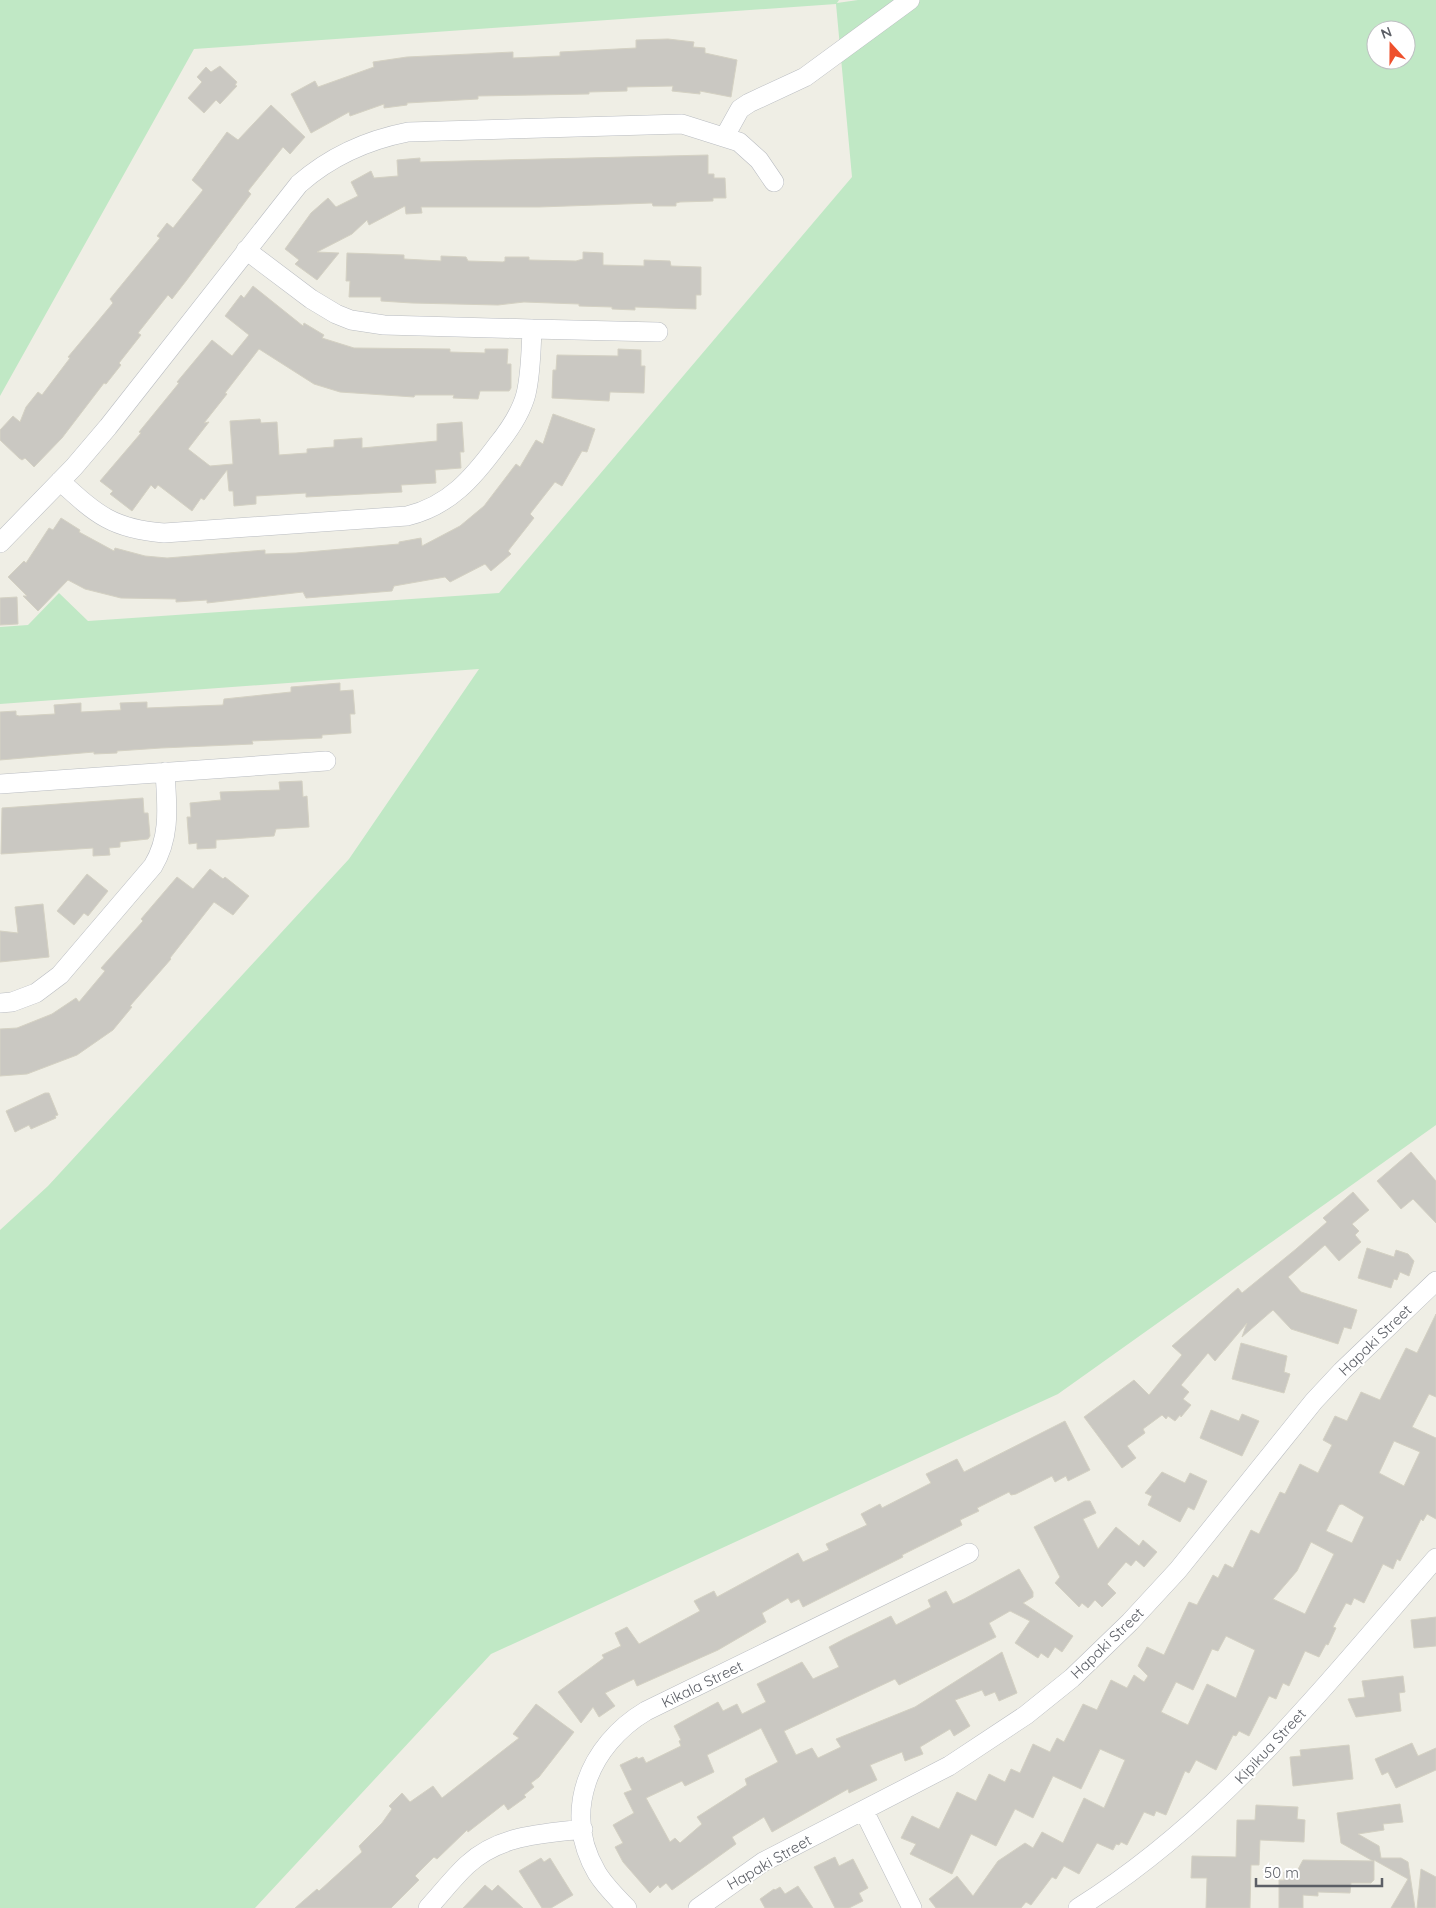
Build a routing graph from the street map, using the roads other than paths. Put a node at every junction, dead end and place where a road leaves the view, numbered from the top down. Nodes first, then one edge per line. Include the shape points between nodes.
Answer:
1 (910, 0) edge
2 (725, 136) junction
3 (774, 182) dead end
4 (246, 250) junction
5 (532, 329) junction
6 (658, 332) dead end
7 (60, 480) junction
8 (0, 543) edge
9 (326, 761) dead end
10 (165, 772) junction
11 (0, 784) edge
12 (0, 1003) edge
13 (1436, 1281) edge
14 (969, 1552) dead end
15 (1436, 1558) edge
16 (864, 1811) junction
17 (583, 1829) junction
18 (1106, 1901) edge
19 (428, 1908) edge
20 (627, 1908) edge
21 (698, 1908) edge
22 (912, 1908) edge
23 (1078, 1908) edge

1 - 2 street via 806,77 740,109
2 - 3 street via 750,150
2 - 4 street via 682,124 663,123 442,130 385,137 344,152 315,170 282,203
4 - 5 street via 311,299 351,320 384,325
4 - 7 street via 108,427
5 - 6 street
5 - 7 street via 528,382 514,423 461,490 423,512 407,516 164,533 108,520
7 - 8 street
9 - 10 street
10 - 11 street
10 - 12 street via 166,836 152,866 60,975 36,994
13 - 16 street, Hapaki Street via 1320,1395 1178,1570 1072,1678 987,1742
14 - 17 street, Kikala Street via 631,1720 602,1748 592,1766 582,1801
15 - 18 street, Kipikua Street via 1249,1770
16 - 21 street, Hapaki Street via 763,1862
16 - 22 street
17 - 19 street via 518,1837 487,1850 466,1866
17 - 20 street, Kikala Street via 596,1871
18 - 23 street, Kipikua Street

